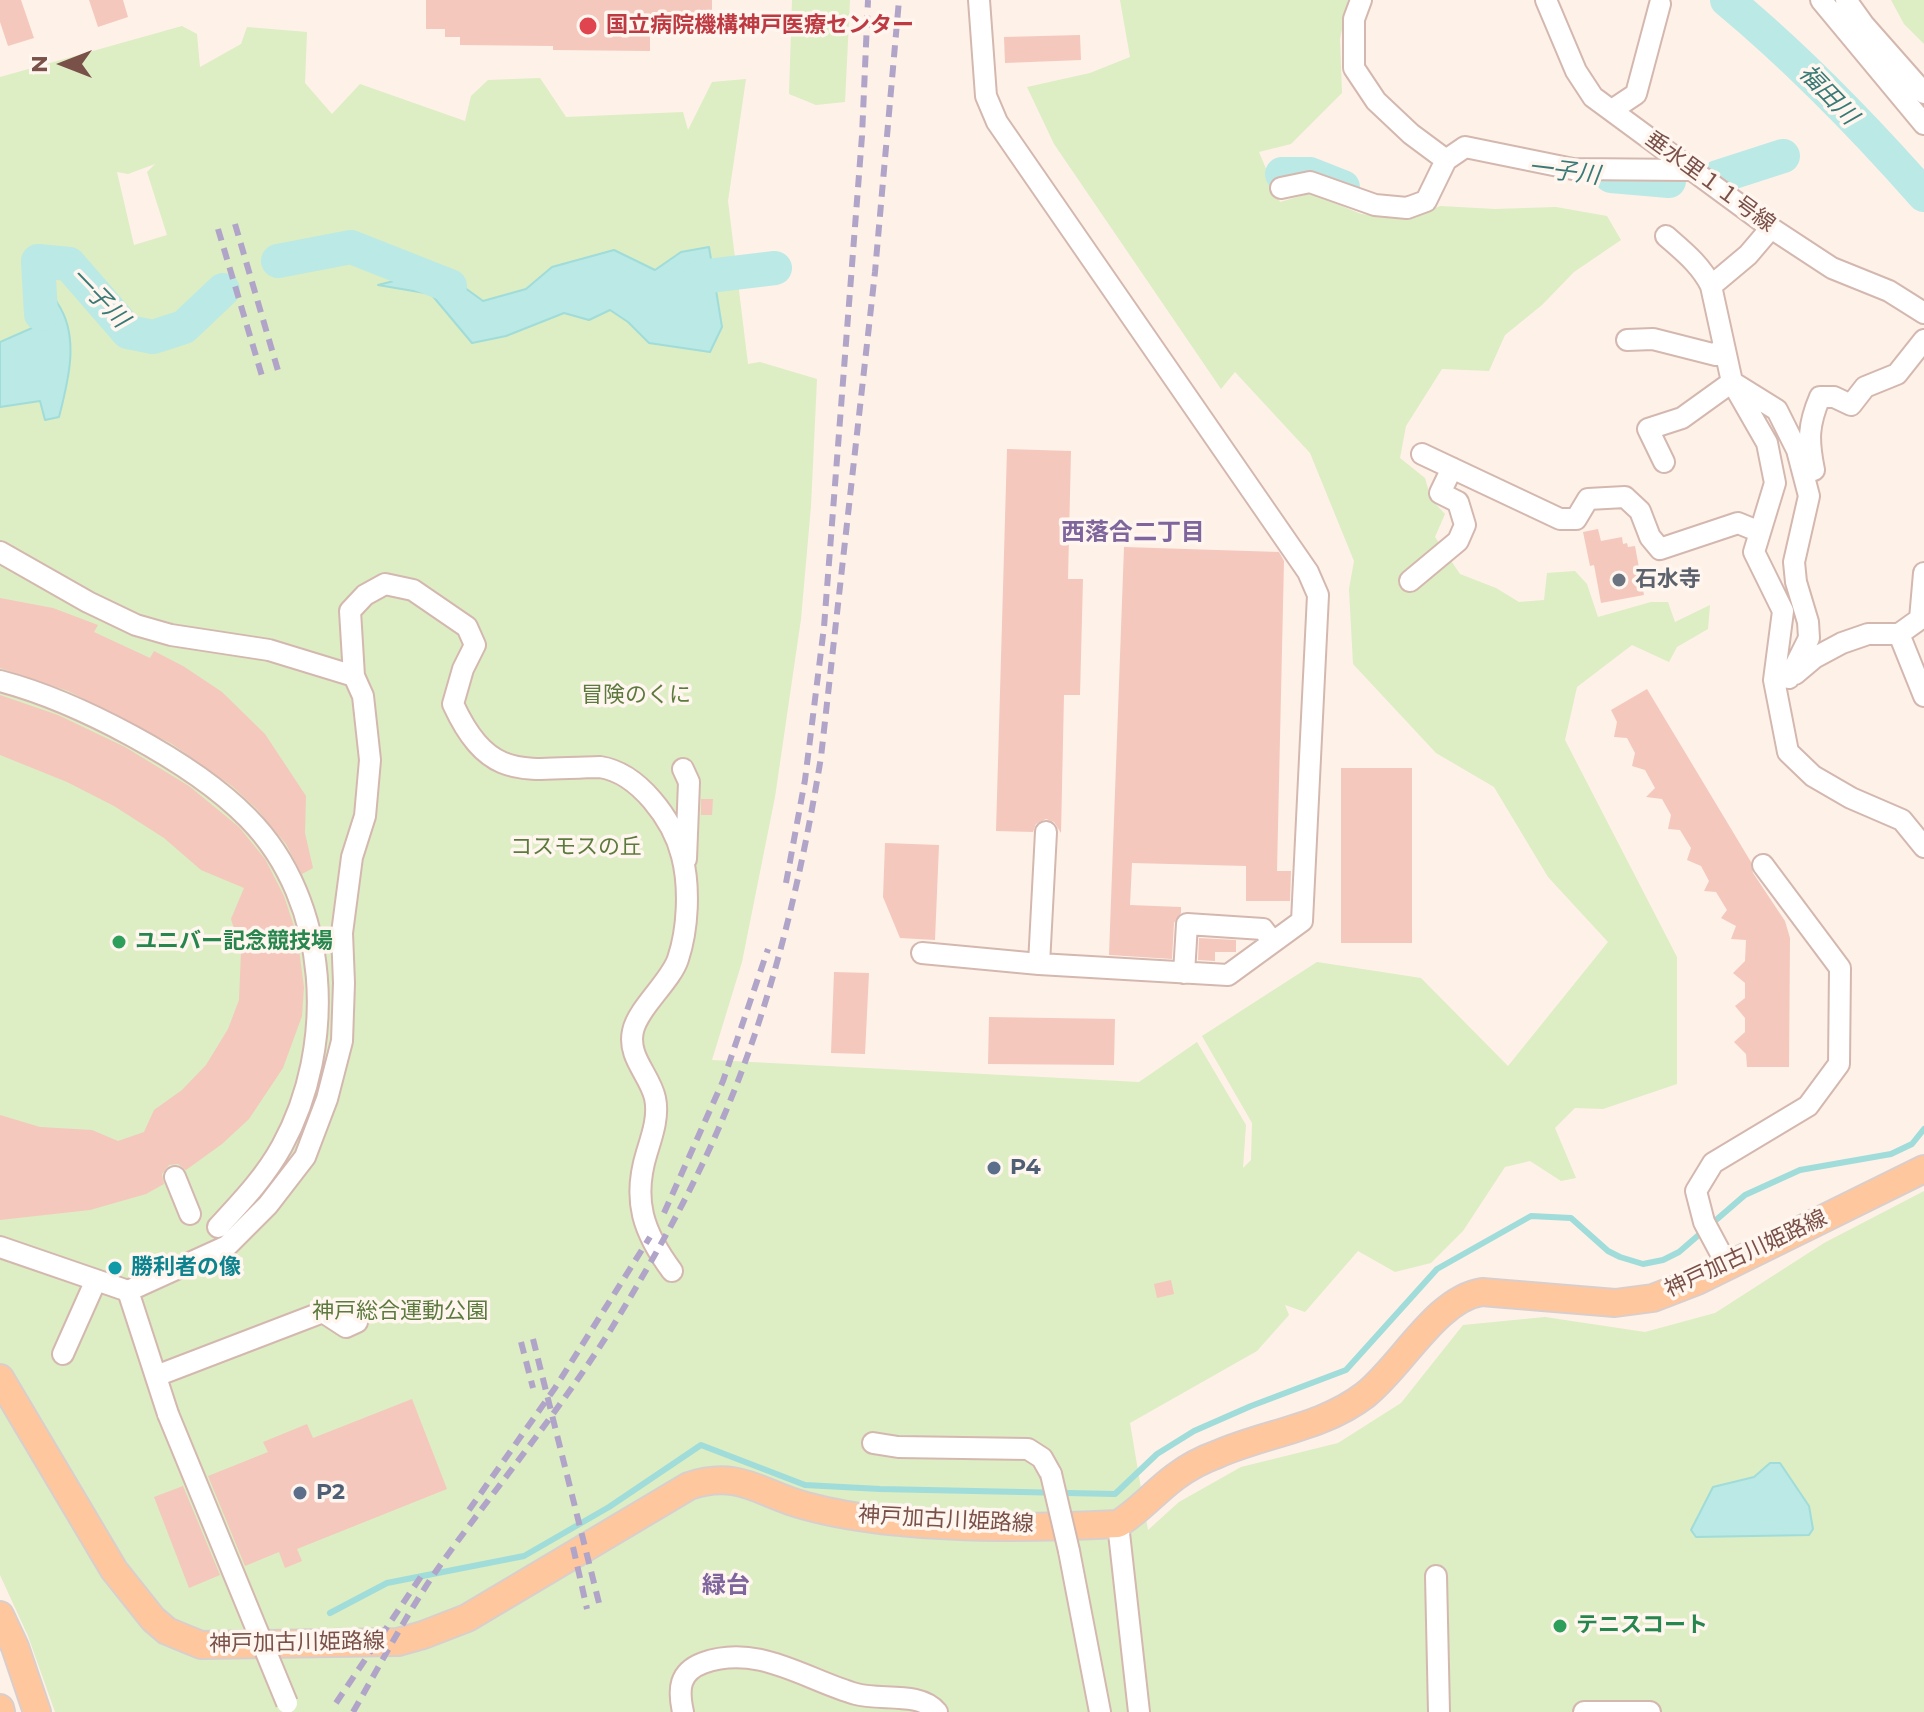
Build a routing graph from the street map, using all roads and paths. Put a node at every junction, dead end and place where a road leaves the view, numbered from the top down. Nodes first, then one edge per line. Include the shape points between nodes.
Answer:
1 (979, 0) edge
2 (1361, 0) edge
3 (1546, 0) edge
4 (1821, 0) edge
5 (1846, 0) edge
6 (1660, 4) dead end
7 (1924, 93) edge
8 (1612, 110) junction
9 (1924, 124) edge
10 (1446, 160) junction
11 (1692, 170) junction
12 (1281, 188) dead end
13 (1771, 228) junction
14 (1666, 236) dead end
15 (1711, 286) junction
16 (1924, 313) edge
17 (1627, 340) dead end
18 (1924, 340) edge
19 (1724, 345) junction
20 (1732, 382) junction
21 (1422, 454) dead end
22 (1664, 462) dead end
23 (1452, 468) junction
24 (1809, 496) junction
25 (1760, 532) junction
26 (0, 552) edge
27 (1924, 573) edge
28 (1410, 581) dead end
29 (1899, 634) junction
30 (354, 676) junction
31 (1789, 678) junction
32 (0, 681) edge
33 (1924, 696) edge
34 (1779, 701) junction
35 (683, 769) dead end
36 (1046, 832) dead end
37 (339, 840) dead end
38 (1924, 847) edge
39 (352, 857) junction
40 (1763, 865) dead end
41 (685, 871) junction
42 (1273, 942) junction
43 (922, 953) dead end
44 (1039, 964) junction
45 (1184, 973) junction
46 (1924, 1169) edge
47 (175, 1177) dead end
48 (190, 1214) dead end
49 (218, 1227) dead end
50 (0, 1247) edge
51 (1723, 1259) junction
52 (672, 1271) dead end
53 (96, 1280) junction
54 (128, 1291) junction
55 (357, 1322) dead end
56 (63, 1354) dead end
57 (156, 1376) junction
58 (0, 1378) edge
59 (873, 1443) dead end
60 (1118, 1524) junction
61 (1436, 1576) dead end
62 (0, 1615) edge
63 (907, 1706) edge
64 (288, 1707) edge
65 (37, 1712) edge
66 (683, 1712) edge
67 (937, 1712) edge
68 (1100, 1712) edge
69 (1139, 1712) edge
70 (1439, 1712) edge
71 (1584, 1712) edge
72 (1650, 1712) edge

1 - 42 street via 986,96 1005,135 1316,586 1302,921
2 - 10 street via 1354,19 1354,68 1376,101
3 - 8 street, 垂水里１１号線 via 1576,71 1593,97
4 - 9 street
5 - 7 street
6 - 8 street via 1636,94
8 - 11 street, 垂水里１１号線
10 - 11 street via 1465,147 1573,169
10 - 12 street via 1426,201 1407,208 1375,205 1310,182
11 - 13 street, 垂水里１１号線
13 - 15 street
13 - 16 street, 垂水里１１号線 via 1832,268 1889,291
14 - 15 street
15 - 19 street
17 - 19 street via 1653,339 1716,355
18 - 24 street via 1897,374 1865,387 1851,405 1820,397 1810,420 1816,476
19 - 20 street
20 - 22 street via 1682,418 1648,429
20 - 24 street via 1777,410 1797,450
20 - 25 street via 1767,443 1775,483
21 - 23 street
23 - 25 street via 1560,519 1576,519 1588,499 1625,497 1640,511 1660,549 1738,523
23 - 28 street via 1440,493 1458,502 1465,525 1458,541
24 - 31 street via 1794,562 1809,638
25 - 34 street via 1754,552 1783,611 1774,680
26 - 30 street via 136,625 269,650
27 - 29 street via 1920,619
29 - 31 street via 1868,634 1842,643
29 - 33 street
30 - 39 street via 363,696 370,760 365,816
30 - 41 street via 350,611 385,584 413,590 467,627 475,645 453,704 483,753 521,768 600,767 632,779 655,802 682,854
31 - 34 street
32 - 49 street via 113,726 217,790 260,833 301,903 316,971 311,1073 272,1163
34 - 38 street via 1788,752 1813,776 1902,820
35 - 41 street via 689,782
36 - 44 street
37 - 39 street
39 - 54 street via 342,933 342,1041 305,1157 227,1246
40 - 51 street via 1840,968 1839,1064 1808,1106 1713,1163 1696,1191 1704,1222
41 - 52 street via 678,961 633,1030 633,1055 656,1099 640,1199 645,1226
42 - 45 street via 1228,975
42 - 45 street via 1263,929 1187,924
43 - 44 street
44 - 45 street
46 - 51 main road, 神戸加古川姫路線
47 - 48 street
50 - 53 street
51 - 60 main road, 神戸加古川姫路線 via 1697,1281 1653,1298 1615,1303 1468,1294 1450,1305 1351,1405 1217,1454 1176,1476
53 - 54 street
53 - 56 street
54 - 57 street
55 - 57 street via 346,1327 323,1312
57 - 64 street, bridge
58 - 60 main road, 神戸加古川姫路線 via 114,1570 153,1619 201,1645 398,1642 423,1635 467,1618 709,1479 738,1480 805,1506 858,1517 944,1525
59 - 68 street, bridge via 1028,1449 1042,1458 1051,1474 1069,1551
60 - 69 street
61 - 70 street
62 - 65 main road
63 - 66 street via 856,1694 767,1661 715,1659 694,1667 682,1679
63 - 67 street via 924,1702
71 - 72 street

